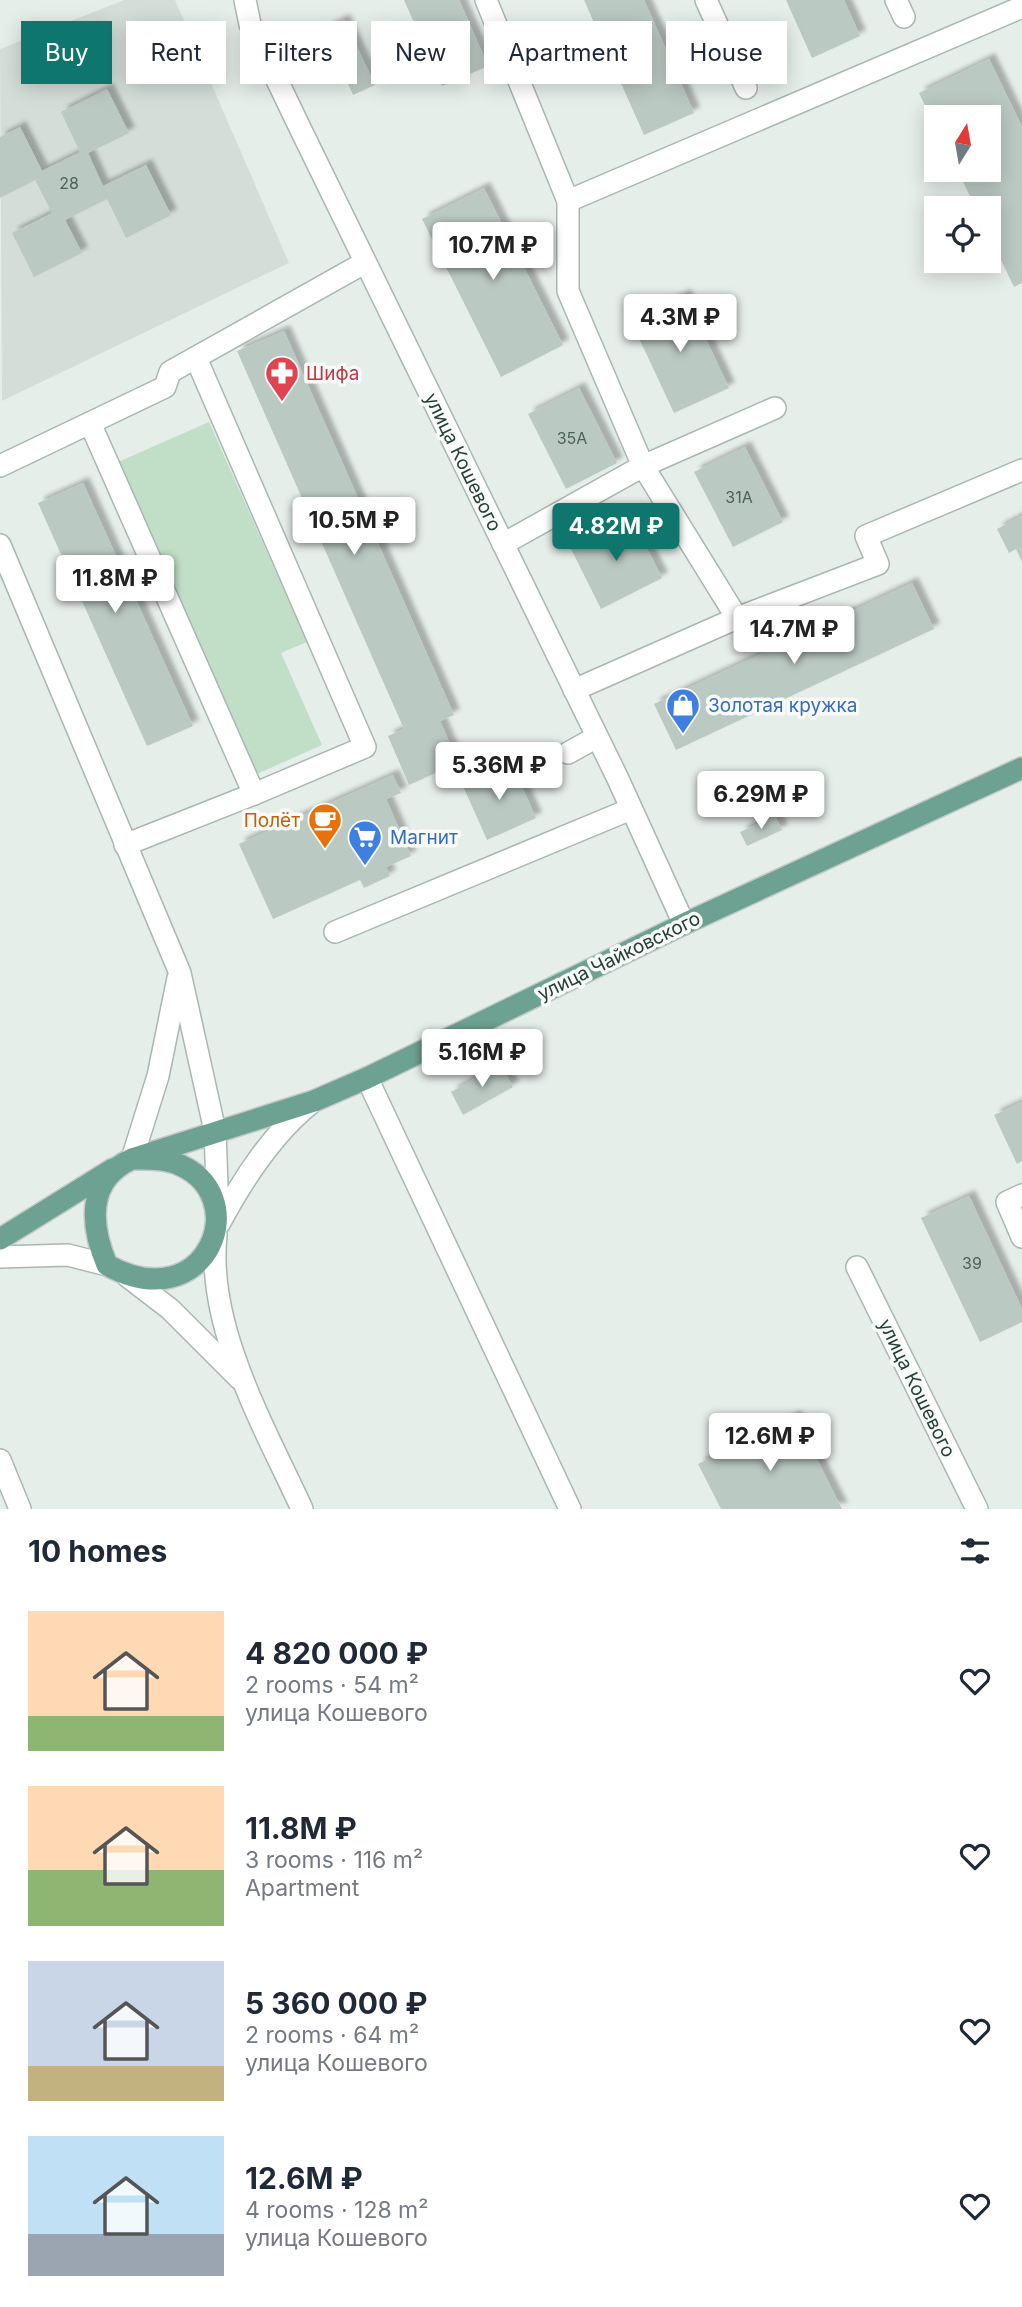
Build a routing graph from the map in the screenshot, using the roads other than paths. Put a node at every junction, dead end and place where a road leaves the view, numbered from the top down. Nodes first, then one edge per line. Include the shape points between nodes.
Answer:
1 (245, 0) edge
2 (486, 0) edge
3 (706, 0) edge
4 (1022, 7) edge
5 (746, 88) dead end
6 (568, 201) junction
7 (364, 262) junction
8 (197, 358) junction
9 (775, 408) dead end
10 (90, 423) junction
11 (0, 466) edge
12 (643, 466) junction
13 (1022, 470) edge
14 (503, 544) junction
15 (0, 545) edge
16 (737, 618) junction
17 (574, 690) junction
18 (597, 737) junction
19 (568, 753) dead end
20 (1022, 768) edge
21 (254, 794) junction
22 (631, 809) junction
23 (125, 845) junction
24 (684, 924) junction
25 (335, 932) dead end
26 (180, 973) junction
27 (367, 1078) junction
28 (314, 1101) junction
29 (215, 1131) junction
30 (126, 1161) junction
31 (1022, 1195) edge
32 (217, 1230) junction
33 (1022, 1237) edge
34 (0, 1239) edge
35 (0, 1257) edge
36 (107, 1265) junction
37 (858, 1267) dead end
38 (127, 1276) junction
39 (244, 1383) junction
40 (0, 1460) edge
41 (20, 1509) edge
42 (302, 1509) edge
43 (570, 1509) edge
44 (977, 1509) edge

1 - 7 street, улица Кошевого via 250,24
2 - 6 street
3 - 5 street
4 - 6 street
6 - 12 street via 568,291
7 - 8 street
7 - 14 street, улица Кошевого
8 - 10 street via 170,372 165,387
8 - 21 street via 365,747
9 - 12 street
10 - 11 street
10 - 21 street
12 - 14 street
12 - 16 street
13 - 16 street via 866,536 878,564
14 - 17 street, улица Кошевого
15 - 23 street
16 - 17 street
17 - 18 street, улица Кошевого
18 - 19 street
18 - 22 street, улица Кошевого
20 - 24 main road, улица Чайковского
21 - 23 street
22 - 24 street, улица Кошевого
22 - 25 street
23 - 26 street
24 - 27 main road, улица Чайковского
26 - 29 street
26 - 30 street via 158,1076
27 - 28 main road, улица Чайковского
27 - 43 street
28 - 29 main road, улица Чайковского
28 - 32 street via 287,1123 233,1199
29 - 30 main road, улица Чайковского
29 - 32 street
30 - 32 main road via 174,1162 192,1172 206,1187
30 - 34 main road, улица Чайковского
30 - 36 main road via 103,1186 95,1205 93,1225
31 - 33 street via 1007,1202
32 - 38 main road via 199,1262 183,1274 164,1280
32 - 39 street via 214,1257 219,1298
35 - 36 street via 68,1255
36 - 38 main road
37 - 44 street, улица Кошевого
38 - 39 street via 180,1318
39 - 42 street
40 - 41 street

